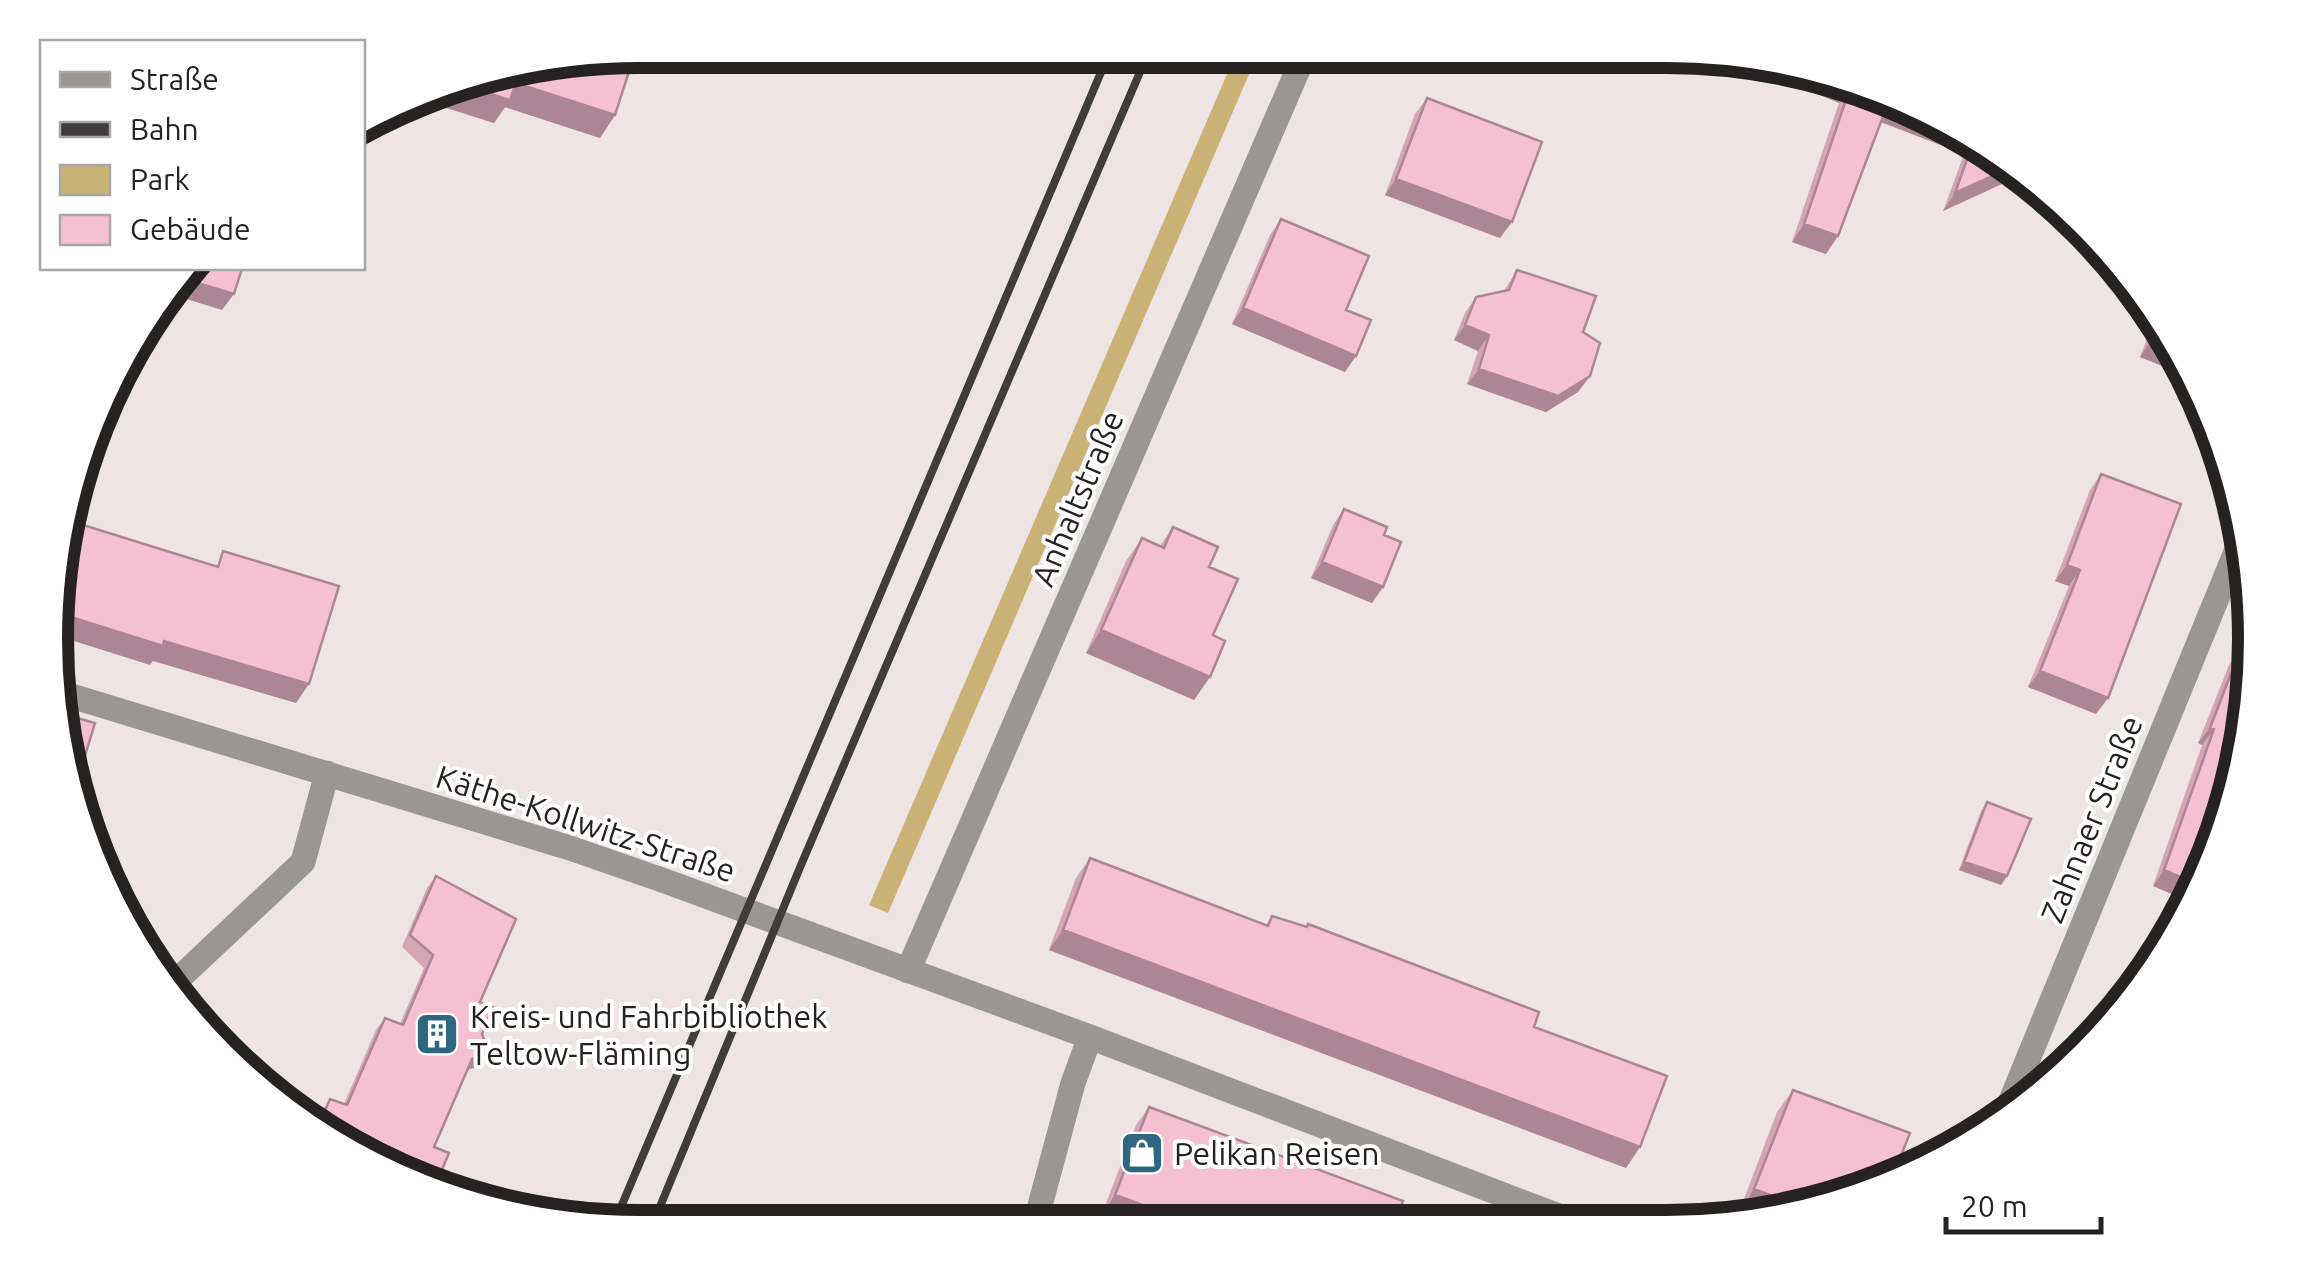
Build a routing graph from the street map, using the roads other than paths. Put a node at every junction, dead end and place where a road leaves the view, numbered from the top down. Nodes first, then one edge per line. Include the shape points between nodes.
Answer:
1 (1299, 68) edge
2 (2233, 559) edge
3 (71, 696) edge
4 (326, 773) junction
5 (908, 971) junction
6 (179, 978) edge
7 (1090, 1038) junction
8 (2014, 1093) edge
9 (1039, 1210) edge
10 (1544, 1210) edge

1 - 5 street, Anhaltstraße
2 - 8 street, Zahnaer Straße
3 - 4 street, Käthe-Kollwitz-Straße
4 - 5 street, Käthe-Kollwitz-Straße via 570,848
4 - 6 street via 303,862
5 - 7 street, Käthe-Kollwitz-Straße
7 - 9 street
7 - 10 street, Käthe-Kollwitz-Straße

